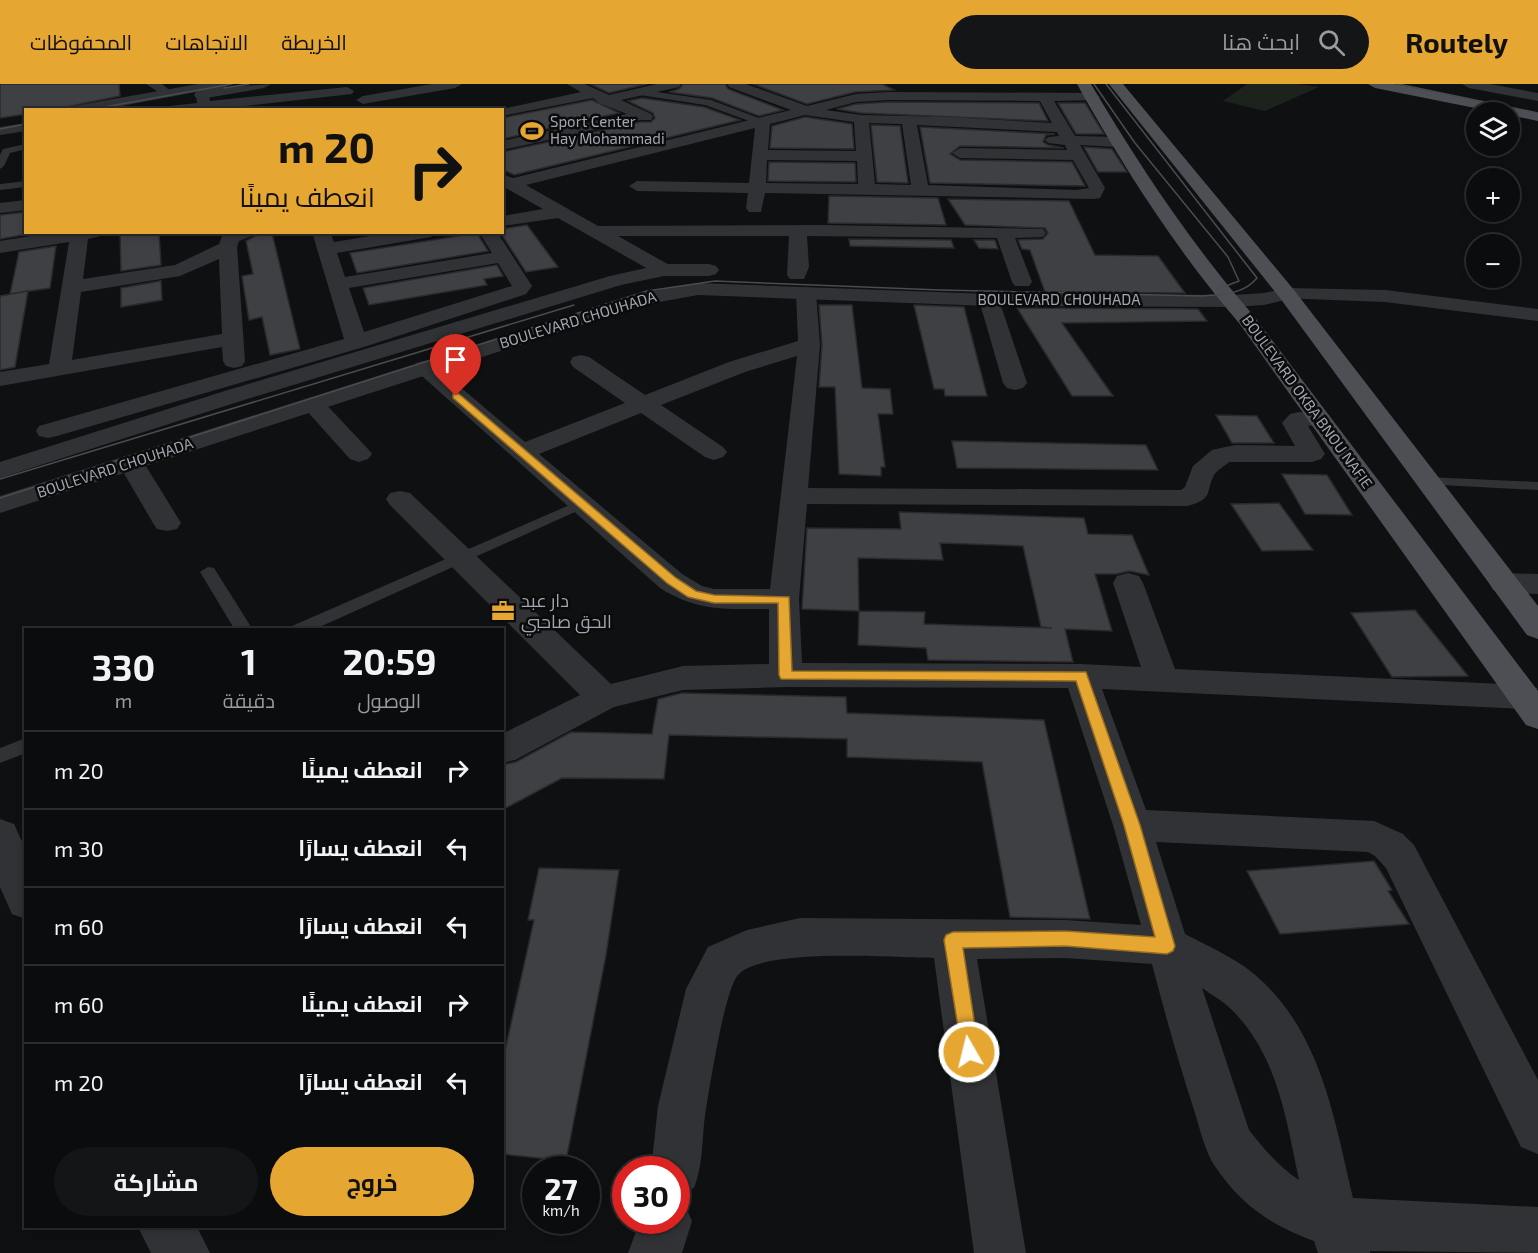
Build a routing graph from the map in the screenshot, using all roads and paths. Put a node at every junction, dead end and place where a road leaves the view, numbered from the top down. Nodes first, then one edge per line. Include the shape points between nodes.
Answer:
1 (153, 84) edge
2 (221, 84) edge
3 (264, 84) edge
4 (455, 84) edge
5 (602, 84) edge
6 (674, 84) edge
7 (734, 84) edge
8 (913, 84) edge
9 (1116, 84) edge
10 (1376, 84) edge
11 (1427, 84) edge
12 (1469, 84) edge
13 (248, 87) junction
14 (341, 87) edge
15 (799, 89) dead end
16 (968, 90) edge
17 (1088, 90) edge
18 (587, 92) edge
19 (637, 92) junction
20 (166, 93) junction
21 (944, 96) junction
22 (997, 96) junction
23 (1044, 96) junction
24 (293, 97) edge
25 (203, 100) junction
26 (363, 100) junction
27 (779, 100) junction
28 (1535, 100) edge
29 (85, 108) edge
30 (136, 108) edge
31 (176, 108) edge
32 (377, 108) edge
33 (813, 108) junction
34 (1003, 110) junction
35 (504, 112) edge
36 (641, 115) junction
37 (1538, 117) edge
38 (24, 118) edge
39 (861, 119) junction
40 (909, 121) junction
41 (949, 121) junction
42 (763, 122) junction
43 (0, 123) edge
44 (24, 127) edge
45 (1011, 127) junction
46 (0, 131) edge
47 (1066, 134) junction
48 (694, 138) junction
49 (1117, 142) junction
50 (24, 146) edge
51 (504, 146) edge
52 (958, 147) junction
53 (651, 149) junction
54 (1029, 154) junction
55 (1080, 156) junction
56 (1, 162) edge
57 (758, 171) junction
58 (865, 172) junction
59 (24, 184) edge
60 (637, 186) junction
61 (0, 187) edge
62 (510, 188) edge
63 (824, 189) junction
64 (920, 189) junction
65 (970, 192) junction
66 (24, 205) edge
67 (1050, 206) junction
68 (0, 208) edge
69 (561, 212) junction
70 (504, 221) edge
71 (977, 221) junction
72 (823, 230) junction
73 (594, 231) junction
74 (620, 231) junction
75 (752, 231) junction
76 (798, 231) junction
77 (1004, 232) junction
78 (1037, 232) dead end
79 (87, 234) edge
80 (241, 234) edge
81 (407, 234) edge
82 (489, 234) edge
83 (323, 241) edge
84 (0, 247) edge
85 (989, 253) dead end
86 (1011, 254) junction
87 (229, 256) junction
88 (503, 257) junction
89 (664, 270) junction
90 (1022, 282) junction
91 (337, 284) junction
92 (801, 284) junction
93 (1281, 285) junction
94 (1234, 286) junction
95 (73, 287) junction
96 (990, 300) junction
97 (1538, 315) edge
98 (233, 339) junction
99 (356, 342) junction
100 (809, 345) junction
101 (581, 362) dead end
102 (60, 368) junction
103 (424, 368) junction
104 (0, 378) edge
105 (1015, 383) dead end
106 (235, 386) junction
107 (313, 404) junction
108 (643, 404) junction
109 (1319, 419) junction
110 (48, 431) dead end
111 (521, 452) junction
112 (714, 452) dead end
113 (359, 454) dead end
114 (1312, 454) junction
115 (1346, 455) junction
116 (131, 463) junction
117 (0, 470) edge
118 (1427, 481) junction
119 (1538, 486) edge
120 (794, 496) junction
121 (400, 499) dead end
122 (581, 504) junction
123 (0, 505) edge
124 (167, 523) dead end
125 (460, 556) junction
126 (207, 572) dead end
127 (1128, 583) dead end
128 (1504, 583) junction
129 (1538, 584) edge
130 (784, 599) junction
131 (243, 628) edge
132 (302, 628) edge
133 (1538, 628) edge
134 (786, 675) junction
135 (1081, 676) junction
136 (1162, 680) junction
137 (604, 698) junction
138 (1531, 707) edge
139 (24, 746) edge
140 (504, 749) edge
141 (0, 756) edge
142 (1132, 825) junction
143 (0, 836) edge
144 (24, 897) edge
145 (953, 940) junction
146 (1167, 946) junction
147 (1538, 1130) edge
148 (677, 1156) edge
149 (165, 1228) edge
150 (1538, 1233) edge
151 (662, 1234) edge
152 (1339, 1238) edge
153 (184, 1253) edge
154 (654, 1253) edge
155 (1000, 1253) edge

1 - 20 street
2 - 20 street
3 - 13 street
4 - 26 street
5 - 18 street
6 - 19 street
7 - 27 street
8 - 21 street
9 - 93 main road
10 - 37 main road
11 - 28 main road
12 - 28 street
13 - 24 street
13 - 25 street
14 - 24 street
14 - 26 street
15 - 27 street
16 - 21 street
16 - 22 street
17 - 23 street
17 - 49 main road, BOULEVARD OKBA BNOU NAFIE
18 - 19 street
18 - 35 street
18 - 36 street
19 - 42 street via 706,102
20 - 29 street
21 - 33 street via 874,96
22 - 23 street
22 - 34 street
23 - 47 street
24 - 25 street
25 - 30 street
25 - 31 street
26 - 32 street
27 - 33 street
33 - 34 street
33 - 39 street
33 - 42 street
34 - 45 street
36 - 48 street
36 - 51 street
38 - 43 street
39 - 40 street
39 - 58 street
40 - 41 street
40 - 64 street
41 - 45 street
41 - 52 street
42 - 48 street
42 - 57 street
44 - 46 street
45 - 47 street
47 - 49 street
47 - 52 street
47 - 55 street
48 - 53 street
49 - 94 main road, BOULEVARD OKBA BNOU NAFIE
50 - 56 lane via 6,151
52 - 54 street
52 - 65 street
53 - 60 street
53 - 62 street
54 - 55 street
54 - 67 street
55 - 67 street via 1097,192
57 - 58 street
57 - 58 street via 808,150
57 - 60 street
57 - 63 street
57 - 75 street via 749,207
58 - 63 street
58 - 64 street
59 - 61 lane
60 - 74 street
62 - 69 street
63 - 72 street
64 - 65 street
65 - 67 street
65 - 71 street
66 - 68 street
69 - 70 street
69 - 73 street
71 - 72 street
71 - 77 street
72 - 76 street
73 - 74 street
73 - 89 street
74 - 75 street
75 - 76 street
76 - 92 street
77 - 78 street
77 - 86 street
79 - 84 street
79 - 95 street
80 - 87 street via 230,238
81 - 83 street
82 - 88 street
83 - 91 street
85 - 86 street
86 - 90 street
87 - 95 street via 180,270
87 - 98 street
88 - 91 street
88 - 99 street via 522,286 519,290
89 - 92 street, BOULEVARD CHOUHADA via 701,269
89 - 106 street, BOULEVARD CHOUHADA
90 - 92 street, BOULEVARD CHOUHADA
90 - 94 street, BOULEVARD CHOUHADA
91 - 99 street
92 - 96 street, BOULEVARD CHOUHADA
92 - 100 street
92 - 103 street, BOULEVARD CHOUHADA via 698,289 639,299
93 - 94 street, BOULEVARD CHOUHADA via 1264,299
93 - 97 street, BOULEVARD CHOUHADA
93 - 118 main road
94 - 96 street, BOULEVARD CHOUHADA
94 - 109 main road, BOULEVARD OKBA BNOU NAFIE
95 - 102 street
96 - 105 street
98 - 102 street
98 - 106 street
99 - 106 street
100 - 108 street via 737,367
100 - 120 street
101 - 108 street
102 - 104 street
103 - 107 street, BOULEVARD CHOUHADA
103 - 111 street
106 - 110 street
106 - 117 street, BOULEVARD CHOUHADA
107 - 113 street
107 - 116 street, BOULEVARD CHOUHADA
108 - 111 street
108 - 112 street
109 - 114 street via 1299,419 1294,423
109 - 115 main road, BOULEVARD OKBA BNOU NAFIE
111 - 122 street
114 - 115 street
114 - 120 street via 1221,455 1202,472 1197,491 1187,498
115 - 138 main road, BOULEVARD OKBA BNOU NAFIE
116 - 123 street, BOULEVARD CHOUHADA
116 - 124 street
118 - 119 lane
118 - 128 main road
120 - 130 street
121 - 125 street
122 - 125 lane
122 - 130 street via 692,594 714,599
125 - 132 lane
125 - 137 street
126 - 131 lane
127 - 136 street
128 - 129 street
128 - 133 main road
130 - 134 street
134 - 135 street
134 - 137 street via 683,678
135 - 136 street
135 - 142 street
136 - 138 street
137 - 140 street
139 - 141 lane
142 - 146 street
142 - 147 street via 1374,837 1389,845 1400,857
143 - 144 street
145 - 146 street via 1065,939
145 - 148 street via 800,937 747,949 723,961 708,989 682,1106
145 - 155 street
146 - 152 street via 1230,1145 1269,1190
146 - 152 street via 1211,969 1247,995 1277,1031 1293,1060 1311,1120
149 - 153 street
150 - 152 street
151 - 154 street

